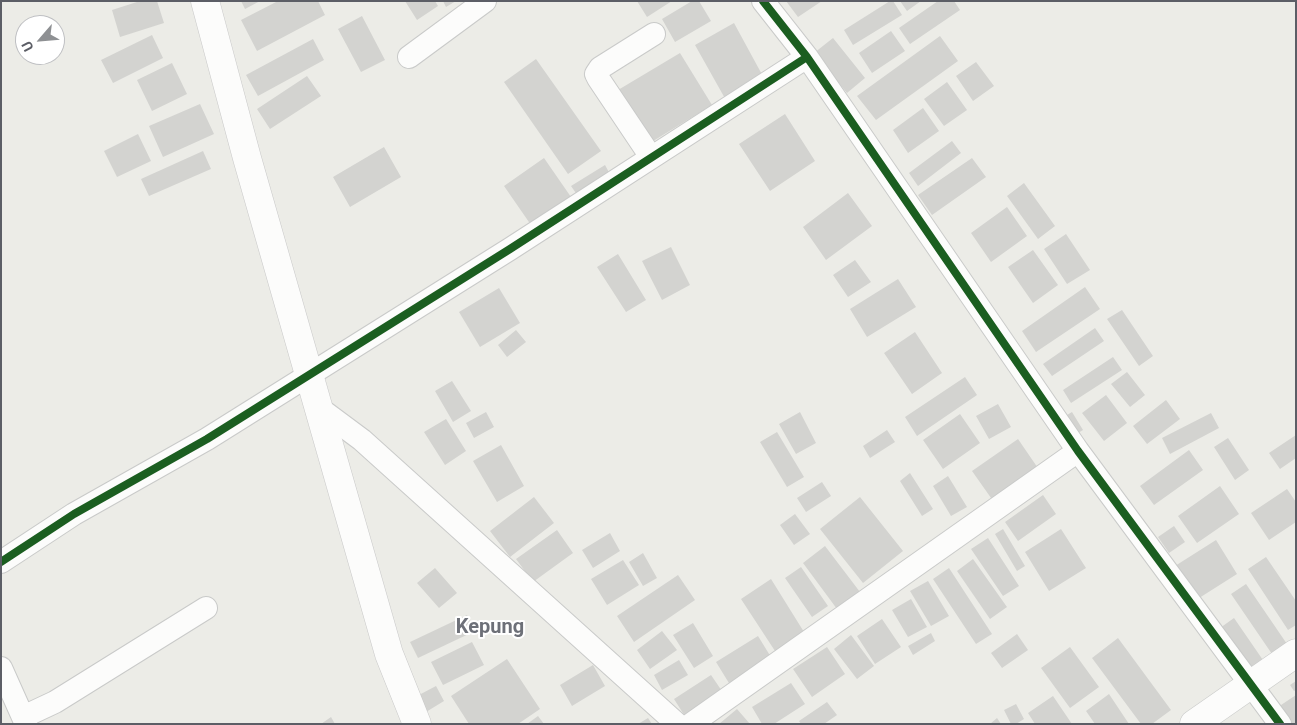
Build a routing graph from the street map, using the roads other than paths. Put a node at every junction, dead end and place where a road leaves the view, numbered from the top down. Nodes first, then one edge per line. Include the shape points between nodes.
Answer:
1 (204, 1) edge
2 (485, 1) edge
3 (762, 1) edge
4 (654, 34) dead end
5 (410, 56) dead end
6 (807, 57) junction
7 (651, 157) junction
8 (309, 374) junction
9 (319, 408) junction
10 (1078, 451) junction
11 (1, 562) edge
12 (206, 608) dead end
13 (1296, 653) edge
14 (1, 668) edge
15 (1252, 684) junction
16 (35, 714) edge
17 (417, 724) edge
18 (677, 724) edge
19 (691, 724) edge
20 (1194, 724) edge
21 (1280, 724) edge

1 - 8 main road
2 - 5 street
3 - 6 street
4 - 7 street via 600,68 596,74
6 - 7 street
6 - 10 street
7 - 8 street
8 - 9 main road
8 - 11 street via 207,439 74,514
9 - 17 main road via 389,654
9 - 18 street via 369,446
10 - 15 street
10 - 19 street
12 - 16 street
13 - 15 main road
14 - 16 street
15 - 20 main road
15 - 21 street

